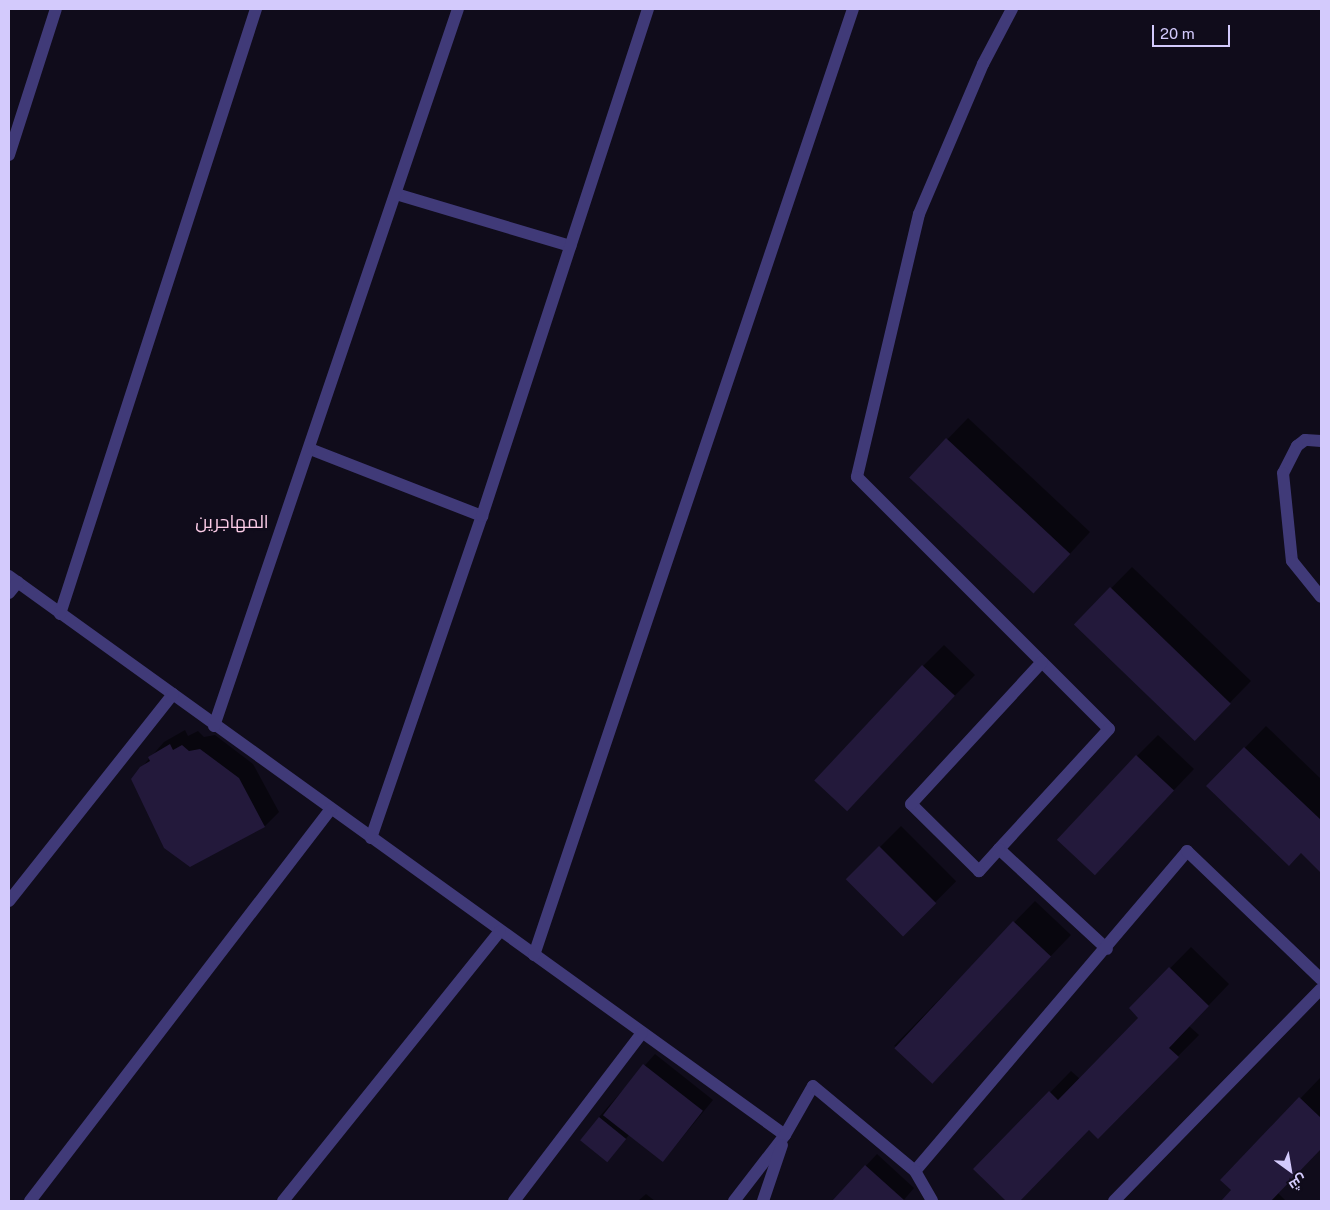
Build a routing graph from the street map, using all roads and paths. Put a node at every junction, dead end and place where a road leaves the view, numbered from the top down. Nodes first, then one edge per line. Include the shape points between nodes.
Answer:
1 (56, 9) edge
2 (256, 9) edge
3 (458, 9) edge
4 (648, 9) edge
5 (853, 9) edge
6 (1012, 9) edge
7 (9, 155) edge
8 (396, 194) junction
9 (570, 246) junction
10 (1321, 441) edge
11 (310, 449) junction
12 (482, 516) junction
13 (13, 579) edge
14 (9, 593) edge
15 (1321, 597) edge
16 (60, 614) junction
17 (1042, 662) junction
18 (173, 694) junction
19 (214, 726) junction
20 (331, 809) junction
21 (371, 838) junction
22 (999, 849) junction
23 (9, 901) edge
24 (500, 931) junction
25 (1106, 950) junction
26 (534, 955) junction
27 (1321, 978) edge
28 (1321, 989) edge
29 (642, 1033) junction
30 (785, 1135) junction
31 (914, 1171) junction
32 (30, 1201) edge
33 (282, 1201) edge
34 (514, 1201) edge
35 (734, 1201) edge
36 (764, 1201) edge
37 (932, 1201) edge
38 (1114, 1201) edge

1 - 7 street
2 - 16 street
3 - 8 street
4 - 9 street
5 - 26 street
6 - 17 street via 983,64 919,214 857,477
8 - 9 street
8 - 11 street
9 - 12 street
10 - 15 street via 1305,440 1297,446 1283,473 1292,561
11 - 12 street
11 - 19 street
12 - 21 street
13 - 14 street
13 - 16 street
16 - 18 street
17 - 22 street via 1109,729
17 - 22 street via 912,804 979,871
18 - 19 street
18 - 23 street
19 - 20 street
20 - 21 street
20 - 32 street
21 - 24 street
22 - 25 street
24 - 26 street
24 - 33 street
25 - 27 street via 1187,851
25 - 31 street
26 - 29 street
28 - 38 street
29 - 30 street
29 - 34 street
30 - 31 street via 813,1086
30 - 35 street
30 - 36 street
31 - 37 street

